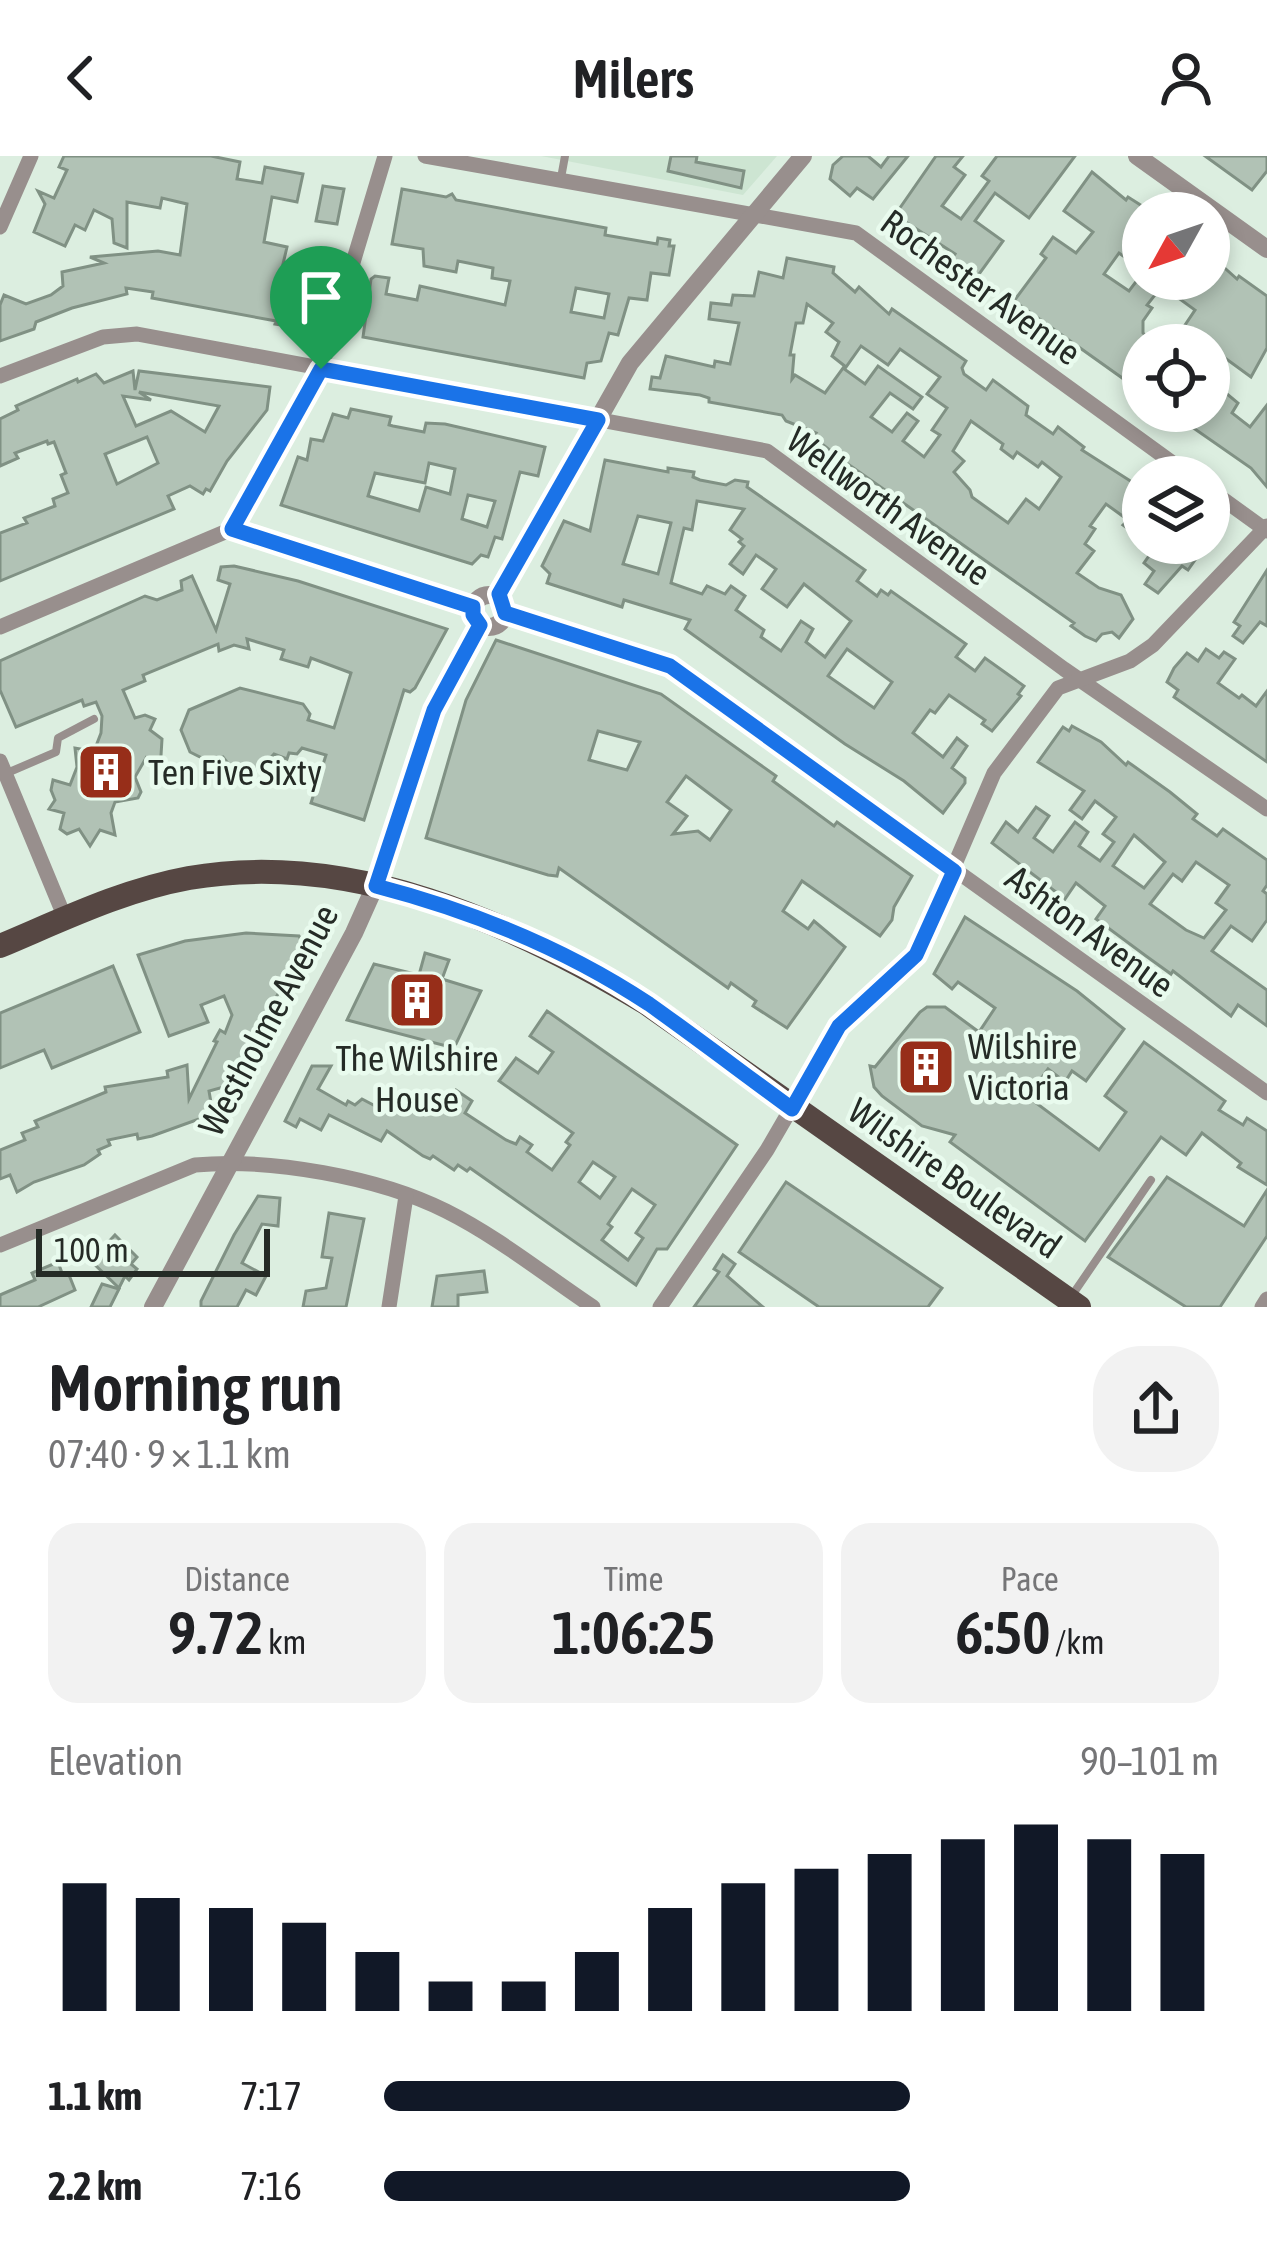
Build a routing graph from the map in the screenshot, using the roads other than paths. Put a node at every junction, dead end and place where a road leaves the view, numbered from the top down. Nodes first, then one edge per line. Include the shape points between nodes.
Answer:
1 (31, 156) edge
2 (385, 156) edge
3 (425, 156) edge
4 (565, 156) edge
5 (803, 156) edge
6 (1137, 156) edge
7 (560, 180) junction
8 (753, 214) junction
9 (0, 227) edge
10 (1267, 249) edge
11 (321, 369) junction
12 (0, 376) edge
13 (598, 420) junction
14 (1163, 456) edge
15 (1230, 503) edge
16 (1266, 528) edge
17 (232, 529) junction
18 (501, 605) junction
19 (477, 616) junction
20 (0, 627) edge
21 (1079, 679) junction
22 (94, 719) dead end
23 (3, 767) edge
24 (1267, 809) edge
25 (954, 871) junction
26 (376, 886) junction
27 (65, 919) junction
28 (0, 946) edge
29 (1267, 1094) edge
30 (792, 1109) junction
31 (229, 1161) junction
32 (1151, 1180) dead end
33 (406, 1196) junction
34 (0, 1245) edge
35 (1267, 1299) edge
36 (1074, 1304) edge
37 (153, 1307) edge
38 (389, 1307) edge
39 (593, 1307) edge
40 (660, 1307) edge
41 (1262, 1307) edge

1 - 9 street
2 - 11 street
3 - 7 street, Rochester Avenue
4 - 7 lane
5 - 8 street
6 - 10 street
7 - 8 street, Rochester Avenue
8 - 13 street via 644,344
8 - 14 street, Rochester Avenue via 856,233
11 - 12 street, Wellworth Avenue via 137,334 103,337
11 - 13 street, Wellworth Avenue
11 - 17 street
13 - 18 street
13 - 21 street, Wellworth Avenue via 767,451
15 - 16 street
16 - 21 street via 1153,645
17 - 19 street
17 - 20 street
18 - 19 street via 483,596
18 - 19 street via 496,626
18 - 25 street, Ashton Avenue via 670,666
19 - 26 street, Westholme Avenue via 434,710
21 - 24 street, Wellworth Avenue
21 - 25 street via 1058,688 1004,758
22 - 23 lane via 64,732 56,752
23 - 27 street
25 - 29 street, Ashton Avenue
25 - 30 street via 916,955 839,1026
26 - 27 main road, Wilshire Boulevard via 249,871 146,889
26 - 30 main road, Wilshire Boulevard via 512,931 590,969
26 - 31 street, Westholme Avenue
27 - 28 main road, Wilshire Boulevard
30 - 36 main road, Wilshire Boulevard
30 - 40 street
31 - 33 street
31 - 34 street via 194,1165
31 - 37 street, Westholme Avenue
32 - 36 lane
33 - 38 street
33 - 39 street via 478,1229
35 - 41 street

